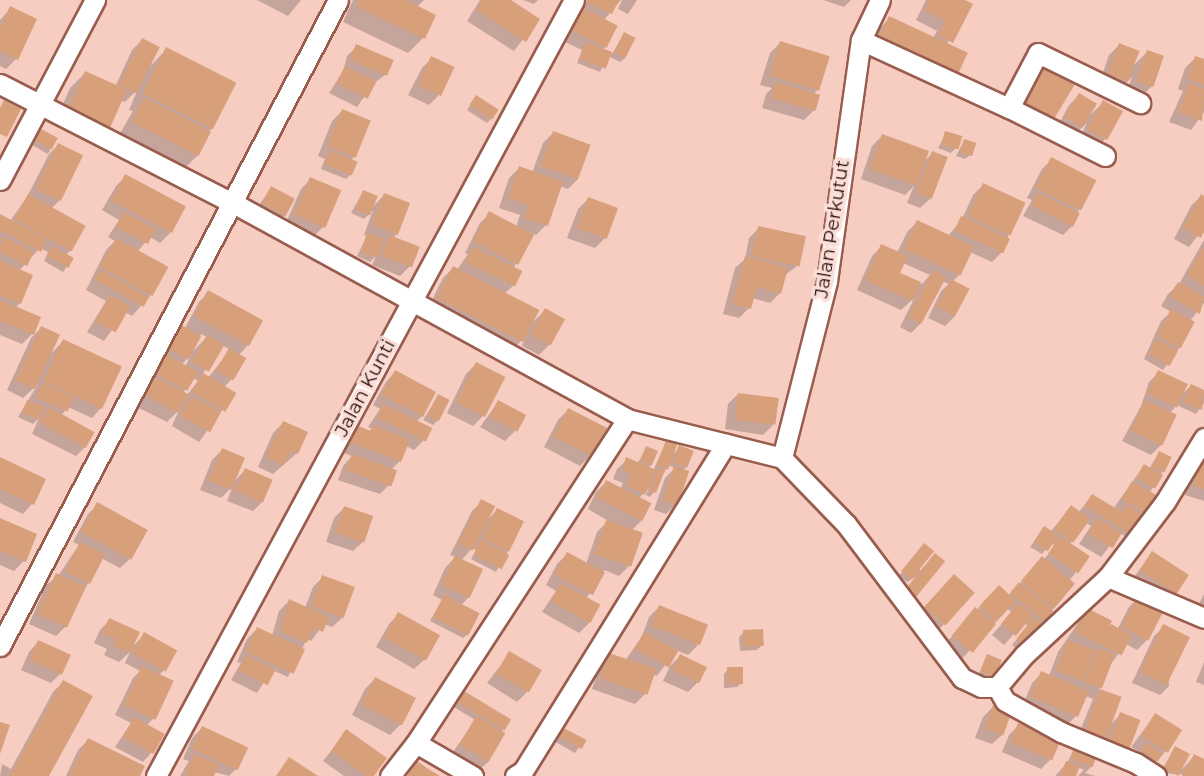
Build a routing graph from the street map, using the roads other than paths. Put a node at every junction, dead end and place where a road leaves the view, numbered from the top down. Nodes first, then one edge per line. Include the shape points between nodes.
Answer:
1 (95, 0) edge
2 (338, 0) edge
3 (574, 0) edge
4 (880, 0) edge
5 (861, 40) junction
6 (0, 84) edge
7 (1140, 103) dead end
8 (40, 105) junction
9 (1009, 108) junction
10 (1105, 156) dead end
11 (0, 180) edge
12 (233, 204) junction
13 (412, 301) junction
14 (627, 419) junction
15 (1204, 438) edge
16 (726, 444) junction
17 (782, 458) junction
18 (1108, 577) junction
19 (1204, 618) edge
20 (0, 646) edge
21 (997, 687) junction
22 (416, 743) junction
23 (156, 776) edge
24 (390, 776) edge
25 (472, 776) edge
26 (515, 776) edge
27 (1156, 776) edge

1 - 8 street
2 - 12 street
3 - 13 street, Jalan Kunti
4 - 5 street, Jalan Perkutut
5 - 9 street
5 - 17 street, Jalan Perkutut via 827,281
6 - 8 street
7 - 9 street via 1038,53
8 - 11 street
8 - 12 street
9 - 10 street
12 - 13 street
12 - 20 street
13 - 14 street
13 - 23 street, Jalan Kunti
14 - 16 street
14 - 22 street
15 - 18 street via 1165,502
16 - 17 street
16 - 26 street via 523,771
17 - 21 street via 846,524 962,677 981,687
18 - 19 street
18 - 21 street via 1024,655
21 - 27 street via 1005,701
22 - 24 street
22 - 25 street

